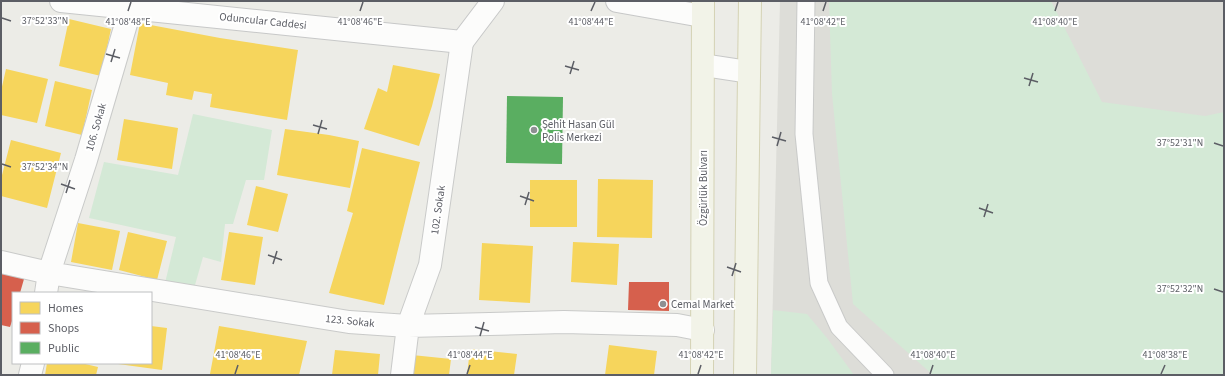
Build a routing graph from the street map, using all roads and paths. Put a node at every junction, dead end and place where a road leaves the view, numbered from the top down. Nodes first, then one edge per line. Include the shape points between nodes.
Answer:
1 (61, 1) edge
2 (493, 1) edge
3 (617, 1) edge
4 (750, 1) edge
5 (806, 1) edge
6 (131, 7) junction
7 (674, 7) edge
8 (703, 9) edge
9 (462, 42) junction
10 (703, 65) junction
11 (749, 72) junction
12 (1, 262) edge
13 (48, 283) edge
14 (117, 292) edge
15 (152, 296) edge
16 (408, 326) junction
17 (702, 330) junction
18 (32, 364) edge
19 (30, 375) edge
20 (402, 375) edge
21 (702, 375) edge
22 (745, 375) edge
23 (885, 375) edge

1 - 6 street, Oduncular Caddesi
2 - 9 street
3 - 7 street
4 - 11 main road
5 - 23 lane via 804,134 819,284 839,327
6 - 9 street, Oduncular Caddesi
6 - 13 street, 106. Sokak
7 - 8 street
8 - 10 main road, Özgürlük Bulvarı
9 - 16 street, 102. Sokak via 430,265
10 - 11 street
10 - 17 main road, Özgürlük Bulvarı
11 - 22 main road
12 - 13 street, 123. Sokak
13 - 14 street, 123. Sokak
15 - 16 street, 123. Sokak via 349,322
16 - 17 street, 123. Sokak via 564,322 677,325
16 - 20 street, 102. Sokak
17 - 21 main road, Özgürlük Bulvarı
18 - 19 street

